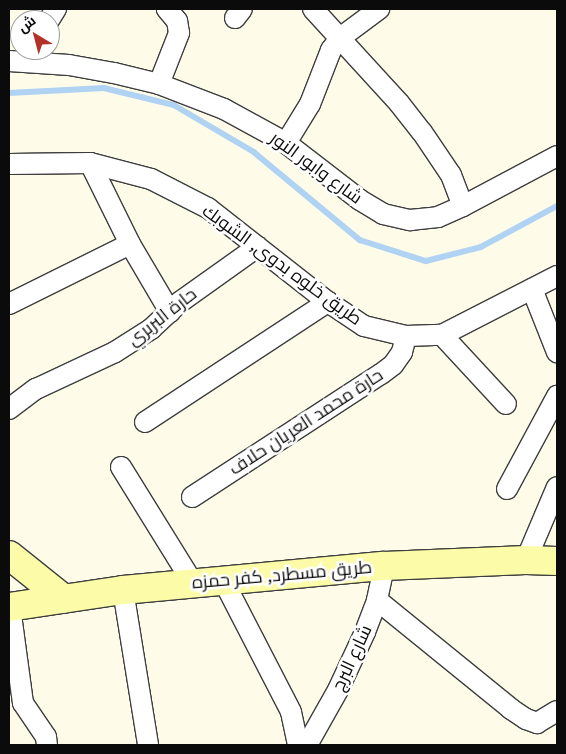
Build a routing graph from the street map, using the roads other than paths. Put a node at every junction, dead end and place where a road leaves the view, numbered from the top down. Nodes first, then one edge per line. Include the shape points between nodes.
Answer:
1 (167, 9) edge
2 (313, 9) edge
3 (379, 9) edge
4 (340, 38) junction
5 (40, 60) edge
6 (159, 84) junction
7 (286, 143) junction
8 (557, 156) edge
9 (90, 163) junction
10 (9, 164) edge
11 (463, 206) junction
12 (130, 244) junction
13 (257, 247) junction
14 (557, 276) edge
15 (532, 289) junction
16 (328, 302) junction
17 (9, 304) edge
18 (170, 312) junction
19 (442, 334) junction
20 (406, 336) junction
21 (557, 352) edge
22 (557, 396) edge
23 (506, 404) dead end
24 (9, 409) edge
25 (145, 422) dead end
26 (121, 467) dead end
27 (557, 487) edge
28 (507, 489) dead end
29 (192, 497) dead end
30 (9, 555) edge
31 (526, 560) junction
32 (557, 561) edge
33 (384, 566) junction
34 (222, 580) junction
35 (193, 583) junction
36 (123, 590) junction
37 (64, 599) junction
38 (377, 600) junction
39 (9, 607) edge
40 (557, 711) edge
41 (47, 745) edge
42 (148, 745) edge
43 (298, 745) edge
44 (307, 745) edge

1 - 6 street via 177,21 179,33
2 - 4 street
3 - 4 street
4 - 7 street via 331,50 310,104
4 - 11 street via 422,132 451,175
5 - 6 street, شارع وابور النور
6 - 7 street, شارع وابور النور via 224,109
7 - 11 street, شارع وابور النور via 383,214 410,220 438,217
8 - 11 street, شارع وابور النور
9 - 10 street, طريق خلوه بدوى, الشوبك
9 - 12 street
9 - 13 street, طريق خلوه بدوى, الشوبك via 151,179 200,204
12 - 17 street
12 - 18 street
13 - 16 street, طريق خلوه بدوى, الشوبك
13 - 18 street, حارة البربري
14 - 15 street
15 - 19 street
15 - 21 street
16 - 20 street, طريق خلوه بدوى, الشوبك via 364,326
16 - 25 street
18 - 24 street, حارة البربري via 151,329 115,352 36,390
19 - 20 street, طريق خلوه بدوى, الشوبك
19 - 23 street
20 - 29 street, حارة محمد العريان حلاف via 402,352 393,365
22 - 28 street
26 - 35 street
27 - 31 street
30 - 37 main road
31 - 32 main road, طريق مسطرد, كفر حمزه
31 - 33 main road, طريق مسطرد, كفر حمزه
33 - 34 main road, طريق مسطرد, كفر حمزه
33 - 38 street, شارع البرج
34 - 35 main road, طريق مسطرد, كفر حمزه
34 - 43 street via 284,696
35 - 36 main road, طريق مسطرد, كفر حمزه
36 - 37 main road, طريق مسطرد, كفر حمزه
36 - 42 street
37 - 39 main road, طريق مسطرد, كفر حمزه
38 - 40 street via 526,719 537,724
38 - 44 street, شارع البرج via 338,690
39 - 41 street via 23,703 46,737

